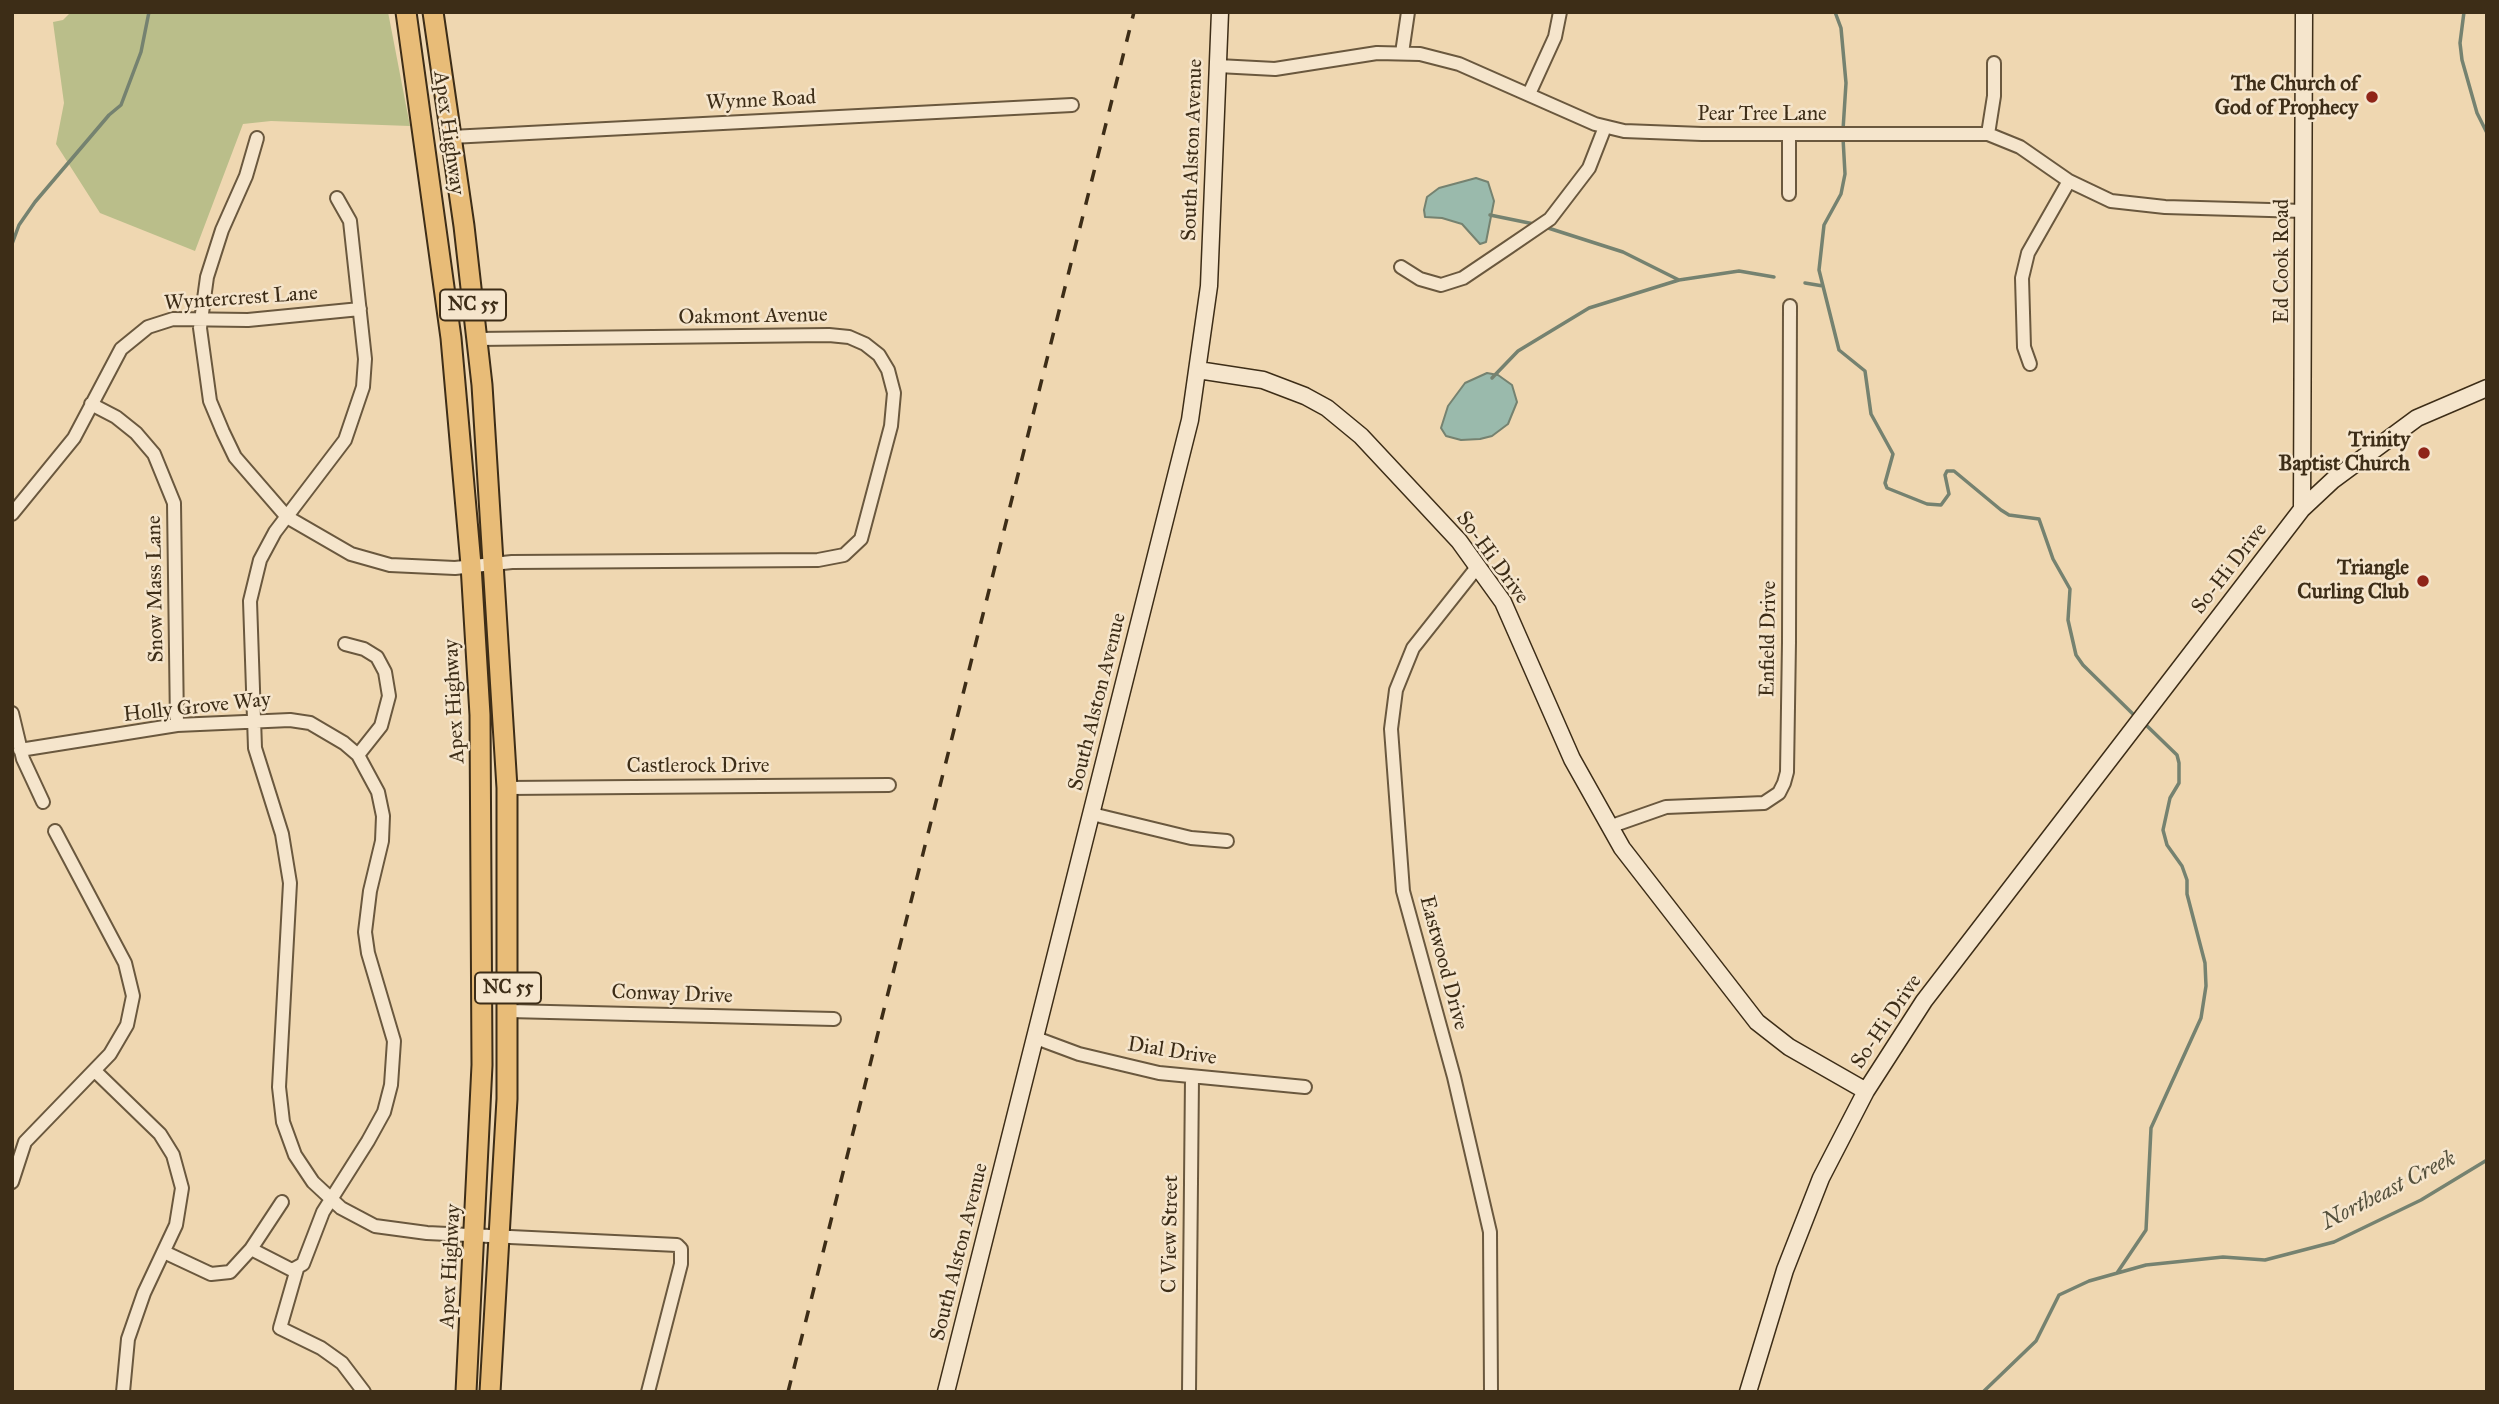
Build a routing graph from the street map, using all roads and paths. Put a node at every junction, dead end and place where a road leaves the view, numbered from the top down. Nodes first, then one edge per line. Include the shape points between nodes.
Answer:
1 (406, 12) edge
2 (433, 12) edge
3 (1220, 12) edge
4 (1408, 12) edge
5 (1560, 12) edge
6 (2304, 12) edge
7 (1402, 52) junction
8 (1994, 63) dead end
9 (1218, 66) junction
10 (1529, 94) junction
11 (1072, 105) dead end
12 (1605, 127) junction
13 (1789, 134) junction
14 (1988, 134) junction
15 (451, 137) junction
16 (257, 138) dead end
17 (2069, 181) junction
18 (1790, 194) dead end
19 (337, 198) dead end
20 (2304, 211) junction
21 (1401, 267) dead end
22 (1790, 306) dead end
23 (360, 309) junction
24 (200, 319) junction
25 (477, 339) junction
26 (2030, 364) dead end
27 (1198, 370) junction
28 (2487, 388) edge
29 (91, 404) junction
30 (2302, 509) junction
31 (12, 514) edge
32 (287, 517) junction
33 (495, 564) junction
34 (471, 565) junction
35 (1478, 566) junction
36 (345, 644) dead end
37 (12, 713) edge
38 (252, 719) junction
39 (177, 725) junction
40 (20, 750) junction
41 (358, 755) junction
42 (889, 785) dead end
43 (507, 788) junction
44 (43, 802) dead end
45 (1092, 814) junction
46 (1609, 827) junction
47 (55, 831) dead end
48 (1227, 841) dead end
49 (509, 1011) junction
50 (834, 1020) dead end
51 (1036, 1038) junction
52 (95, 1071) junction
53 (1192, 1077) junction
54 (1306, 1087) dead end
55 (1866, 1091) junction
56 (12, 1182) edge
57 (330, 1199) junction
58 (282, 1202) dead end
59 (476, 1236) junction
60 (500, 1236) junction
61 (251, 1249) junction
62 (164, 1252) junction
63 (297, 1269) junction
64 (123, 1392) edge
65 (363, 1392) edge
66 (466, 1392) edge
67 (490, 1392) edge
68 (648, 1392) edge
69 (946, 1392) edge
70 (1189, 1392) edge
71 (1491, 1392) edge
72 (1748, 1392) edge

1 - 34 main road, Apex Highway / NC 55 via 451,338
2 - 15 main road, Apex Highway / NC 55
3 - 9 street, South Alston Avenue
4 - 7 street
5 - 10 street via 1555,37
6 - 20 street, Ed Cook Road
7 - 9 street, Pear Tree Lane via 1275,69
7 - 10 street, Pear Tree Lane via 1459,64
8 - 14 street
9 - 27 street, South Alston Avenue via 1209,286
10 - 12 street, Pear Tree Lane
11 - 15 street, Wynne Road
12 - 13 street, Pear Tree Lane via 1649,134
12 - 21 street via 1589,167 1550,219 1462,278 1441,285 1419,279
13 - 14 street, Pear Tree Lane
13 - 18 street
14 - 17 street, Pear Tree Lane via 2020,147
15 - 25 main road, Apex Highway / NC 55
16 - 24 street, Oakmont Avenue via 207,277
17 - 20 street, Pear Tree Lane via 2110,201 2129,204
17 - 26 street via 2028,253 2022,278 2024,347
19 - 23 street via 350,221
20 - 30 street, Ed Cook Road
22 - 46 street, Enfield Drive via 1784,783 1779,793 1764,803 1666,807
23 - 24 street, Wyntercrest Lane via 248,320
23 - 32 street via 364,368 356,416 331,462
24 - 29 street, Wyntercrest Lane via 173,319 148,327 133,338 121,349
24 - 32 street, Oakmont Avenue via 210,401 223,432 235,457
25 - 33 main road, Apex Highway / NC 55
25 - 33 street, Oakmont Avenue via 842,335 873,349 894,384 891,426 864,531 844,555 818,560
27 - 35 street, So-Hi Drive via 1263,380 1327,408 1374,450
27 - 45 street, South Alston Avenue via 1187,432
28 - 30 street, So-Hi Drive via 2417,418 2333,480
29 - 31 street, Wyntercrest Lane via 75,438
29 - 39 street, Snow Mass Lane via 116,417 154,454 174,503
30 - 55 street, So-Hi Drive via 1962,950
32 - 34 street, Oakmont Avenue via 351,554 390,565
32 - 38 street via 260,560 250,601
33 - 34 street, Oakmont Avenue
33 - 43 main road, Apex Highway / NC 55
34 - 59 main road, Apex Highway / NC 55 via 480,715 484,943
35 - 46 street, So-Hi Drive via 1516,627 1572,759
35 - 71 street, Eastwood Drive via 1413,648 1396,690 1391,729 1398,855 1406,903 1490,1232
36 - 41 street via 377,657 388,696 381,726
37 - 40 street
38 - 39 street, Holly Grove Way
38 - 41 street, Holly Grove Way via 310,723
38 - 57 street via 290,883 282,1114 301,1167
39 - 40 street, Holly Grove Way
40 - 44 street
41 - 57 street, Holly Grove Way via 378,792 383,816 365,932 373,975 389,1018 394,1062 384,1112
42 - 43 street, Castlerock Drive
43 - 49 main road, Apex Highway / NC 55
45 - 48 street via 1191,838
45 - 51 street, South Alston Avenue
46 - 55 street, So-Hi Drive via 1757,1022
47 - 52 street via 125,963 133,996 127,1025
49 - 50 street, Conway Drive
49 - 60 main road, Apex Highway / NC 55
51 - 53 street, Dial Drive via 1112,1062
51 - 69 street, South Alston Avenue
52 - 56 street via 25,1142
52 - 62 street via 160,1134 173,1156 182,1188 176,1225
53 - 54 street, Dial Drive
53 - 70 street, C View Street
55 - 72 street via 1803,1222
57 - 59 street via 375,1226
57 - 63 street, Holly Grove Way
58 - 61 street
59 - 60 street
59 - 66 main road, Apex Highway / NC 55
60 - 67 main road, Apex Highway / NC 55
60 - 68 street via 669,1244 681,1249
61 - 62 street via 230,1272 220,1275
61 - 63 street
62 - 64 street via 128,1339
63 - 65 street, Holly Grove Way via 280,1328 342,1363

